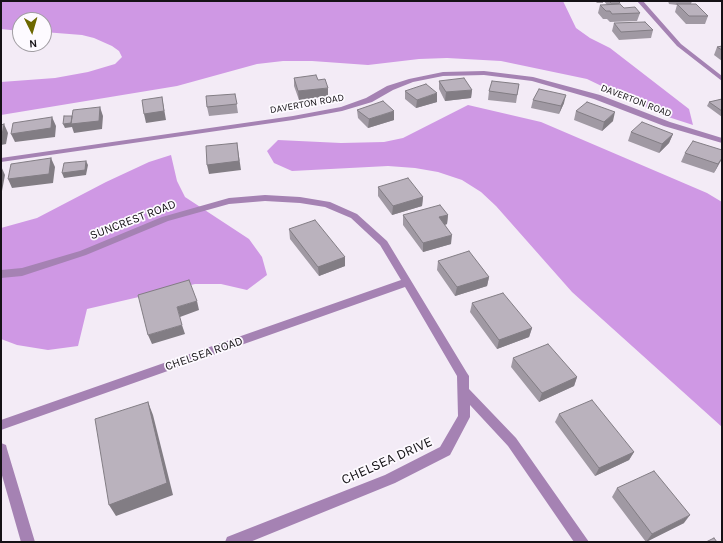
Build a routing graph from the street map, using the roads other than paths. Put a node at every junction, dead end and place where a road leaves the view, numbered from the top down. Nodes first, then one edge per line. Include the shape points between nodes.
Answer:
1 (640, 1) edge
2 (722, 79) edge
3 (722, 141) edge
4 (1, 160) edge
5 (1, 274) edge
6 (407, 282) junction
7 (464, 391) junction
8 (1, 425) edge
9 (1, 449) edge
10 (28, 542) edge
11 (232, 542) edge
12 (582, 542) edge

1 - 2 street via 679,45
3 - 4 street, DAVERTON ROAD via 667,124 597,97 533,79 484,73 443,74 411,80 369,100 342,109
5 - 6 street, SUNCREST ROAD via 22,272 83,253 165,219 229,201 265,198 327,204 354,216 384,243
6 - 7 street, CHELSEA DRIVE via 463,376
6 - 8 street, CHELSEA ROAD
7 - 11 street, CHELSEA DRIVE via 464,417 445,451 390,479
7 - 12 street via 512,442
9 - 10 street

